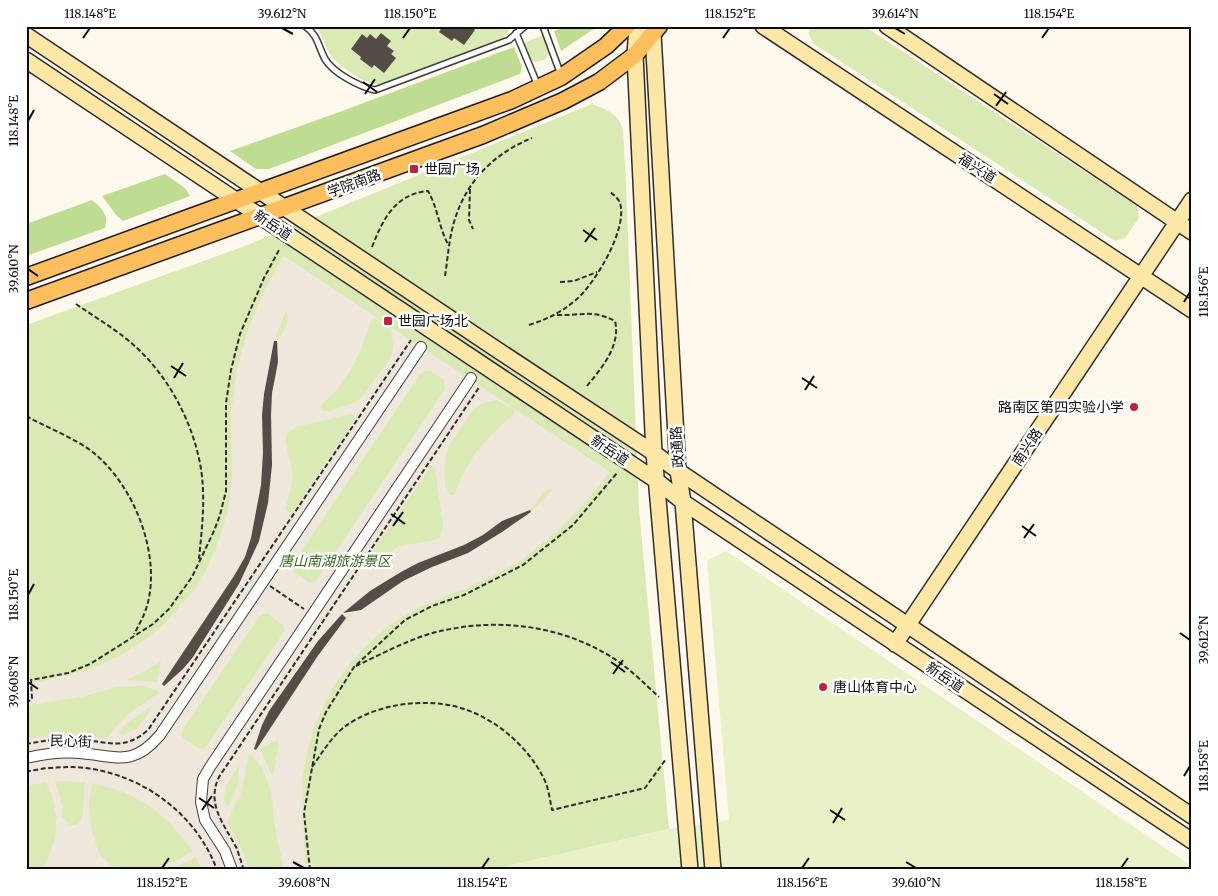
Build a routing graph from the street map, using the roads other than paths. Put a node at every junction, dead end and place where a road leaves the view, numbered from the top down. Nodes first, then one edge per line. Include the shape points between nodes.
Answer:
1 (305, 26) edge
2 (525, 26) edge
3 (543, 26) edge
4 (627, 26) edge
5 (637, 26) edge
6 (763, 26) edge
7 (887, 26) edge
8 (653, 29) edge
9 (516, 33) junction
10 (26, 35) edge
11 (635, 55) junction
12 (26, 60) edge
13 (561, 77) junction
14 (538, 88) junction
15 (260, 192) junction
16 (1192, 200) edge
17 (236, 201) junction
18 (284, 208) junction
19 (259, 216) junction
20 (1177, 222) junction
21 (1192, 232) edge
22 (1141, 276) junction
23 (26, 277) edge
24 (26, 301) edge
25 (1192, 310) edge
26 (421, 347) dead end
27 (471, 378) dead end
28 (654, 453) junction
29 (678, 471) junction
30 (657, 482) junction
31 (683, 502) junction
32 (908, 625) junction
33 (895, 644) junction
34 (26, 758) edge
35 (706, 790) junction
36 (683, 796) junction
37 (1192, 816) edge
38 (1192, 841) edge
39 (232, 870) edge
40 (690, 870) edge
41 (713, 870) edge

1 - 9 lane via 313,32 332,68 375,90 510,40
2 - 9 lane
3 - 13 lane
4 - 13 main road, 学院南路 via 606,46
5 - 11 main road, 政通路
6 - 22 main road, 福兴道
7 - 20 main road
8 - 11 main road, 学院南路
8 - 29 main road, 政通路
9 - 14 lane
10 - 15 main road, 新岳道
11 - 18 main road, 学院南路 via 600,82 563,101 483,135
11 - 28 main road, 政通路
12 - 17 main road, 新岳道
13 - 14 main road, 学院南路
14 - 15 main road, 学院南路 via 483,112
15 - 17 main road, 学院南路
15 - 18 main road, 新岳道
16 - 20 main road, 南兴路
17 - 19 main road, 新岳道
17 - 23 main road, 学院南路
18 - 19 main road, 学院南路
18 - 28 main road, 新岳道
19 - 24 main road, 学院南路
19 - 30 main road, 新岳道
20 - 21 main road
20 - 22 main road, 南兴路
22 - 25 main road, 福兴道
22 - 32 main road, 南兴路
26 - 34 street, 民心街 via 258,578 151,746 131,756 114,759 79,753
27 - 39 street via 203,780 201,802 205,820 225,851
28 - 29 main road, 新岳道
28 - 30 main road, 政通路
29 - 31 main road, 政通路
29 - 32 main road, 新岳道
30 - 31 main road, 新岳道
30 - 36 main road, 政通路
31 - 33 main road, 新岳道
31 - 35 main road, 政通路
32 - 33 main road, 南兴路
32 - 37 main road, 新岳道
33 - 38 main road, 新岳道
35 - 36 main road
35 - 41 main road, 政通路
36 - 40 main road, 政通路

